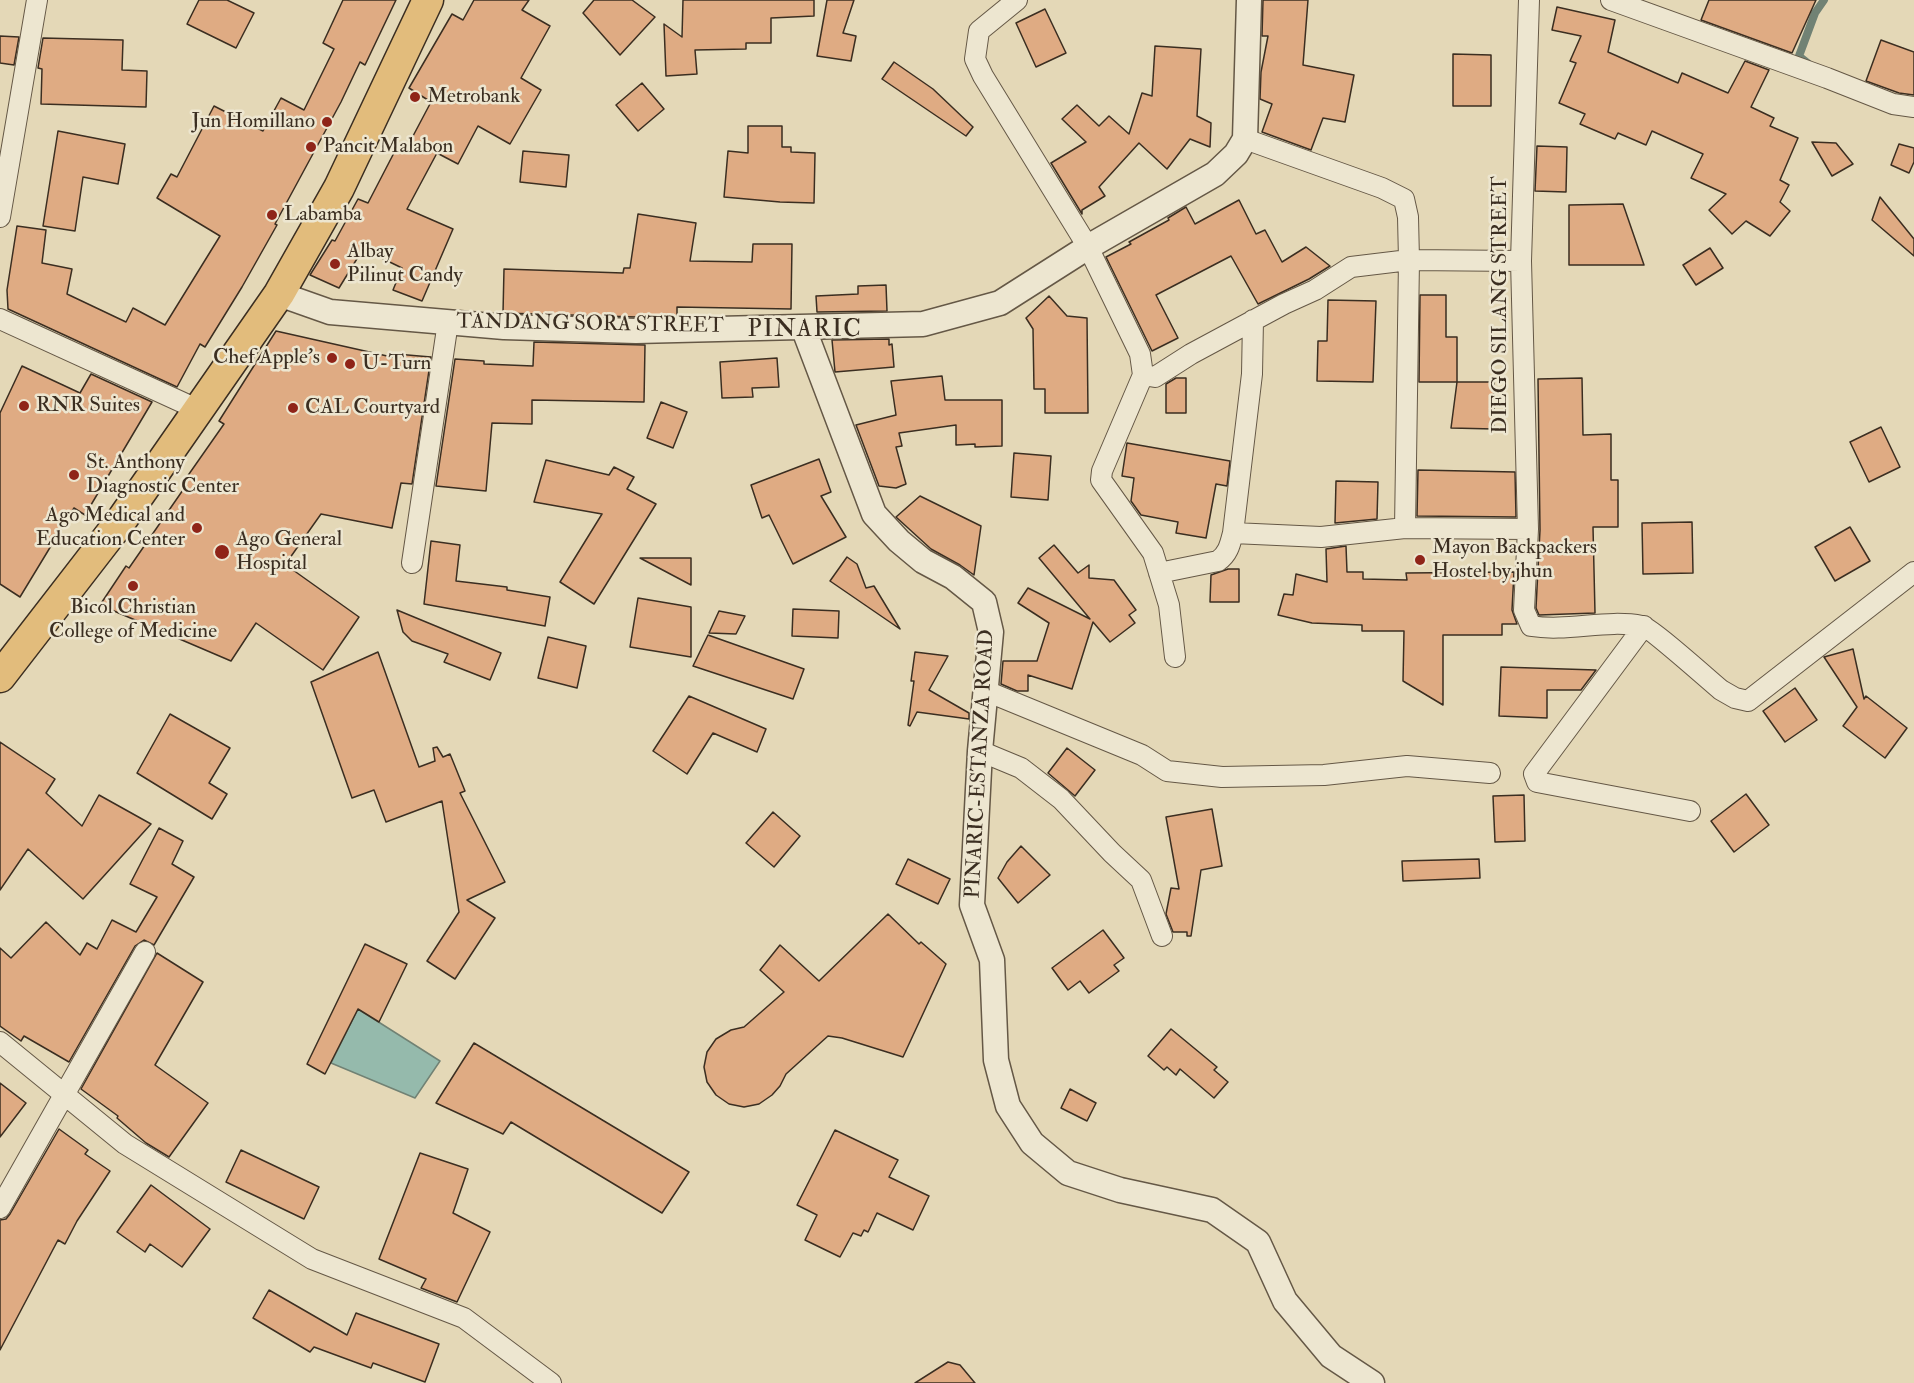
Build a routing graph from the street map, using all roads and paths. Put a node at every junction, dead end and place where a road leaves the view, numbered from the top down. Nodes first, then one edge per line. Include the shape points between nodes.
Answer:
1 (37, 0) edge
2 (428, 0) edge
3 (1017, 0) edge
4 (1250, 0) edge
5 (1529, 0) edge
6 (1611, 0) edge
7 (1914, 107) edge
8 (1245, 139) junction
9 (0, 217) edge
10 (1088, 247) junction
11 (1409, 260) junction
12 (1521, 261) junction
13 (279, 294) junction
14 (0, 319) edge
15 (1254, 320) junction
16 (447, 322) junction
17 (803, 327) junction
18 (1143, 375) junction
19 (201, 405) junction
20 (1405, 528) junction
21 (1528, 529) junction
22 (1233, 533) junction
23 (412, 563) dead end
24 (1160, 573) junction
25 (1914, 573) edge
26 (1644, 626) junction
27 (1175, 657) dead end
28 (0, 677) edge
29 (986, 690) junction
30 (980, 751) junction
31 (1490, 772) dead end
32 (1690, 811) dead end
33 (1162, 936) dead end
34 (145, 952) dead end
35 (0, 1042) edge
36 (65, 1094) junction
37 (0, 1208) edge
38 (551, 1383) edge
39 (1372, 1383) edge

1 - 9 street
2 - 13 main road via 339,188
3 - 10 street via 979,31 975,59
4 - 8 street
5 - 12 street, DIEGO SILANG STREET
6 - 7 street via 1893,104
8 - 10 street, TANDANG SORA STREET via 1215,174
8 - 11 street via 1404,199
10 - 17 street, TANDANG SORA STREET via 1000,303 923,324
10 - 18 street via 1140,354
11 - 12 street
11 - 15 street via 1351,267
11 - 20 street
12 - 21 street, DIEGO SILANG STREET
13 - 16 street, TANDANG SORA STREET via 330,312
13 - 19 main road
14 - 19 street
15 - 18 street via 1155,377
15 - 22 street via 1252,374
16 - 17 street, TANDANG SORA STREET via 636,330
16 - 23 street
17 - 29 street, PINARIC-ESTANZA ROAD via 874,514 898,541 984,602 991,632
18 - 24 street via 1101,480 1153,553
19 - 28 main road via 123,518
20 - 21 street
20 - 22 street via 1321,537
21 - 26 street, DIEGO SILANG STREET via 1524,610 1531,626
22 - 24 street via 1225,556 1218,561
24 - 27 street via 1169,605
25 - 26 street via 1748,701 1721,690
26 - 32 street via 1534,774 1537,782
29 - 30 street, PINARIC-ESTANZA ROAD
29 - 31 street via 1142,755 1167,771 1222,777 1313,775 1407,766
30 - 33 street via 1021,768 1060,799 1141,880
30 - 39 street, PINARIC-ESTANZA ROAD via 972,905 992,960 996,1060 1008,1106 1032,1143 1068,1173 1120,1190 1212,1210 1258,1242 1285,1301 1331,1356
34 - 36 street
35 - 36 street
36 - 37 street
36 - 38 street via 125,1144 312,1259 464,1318

